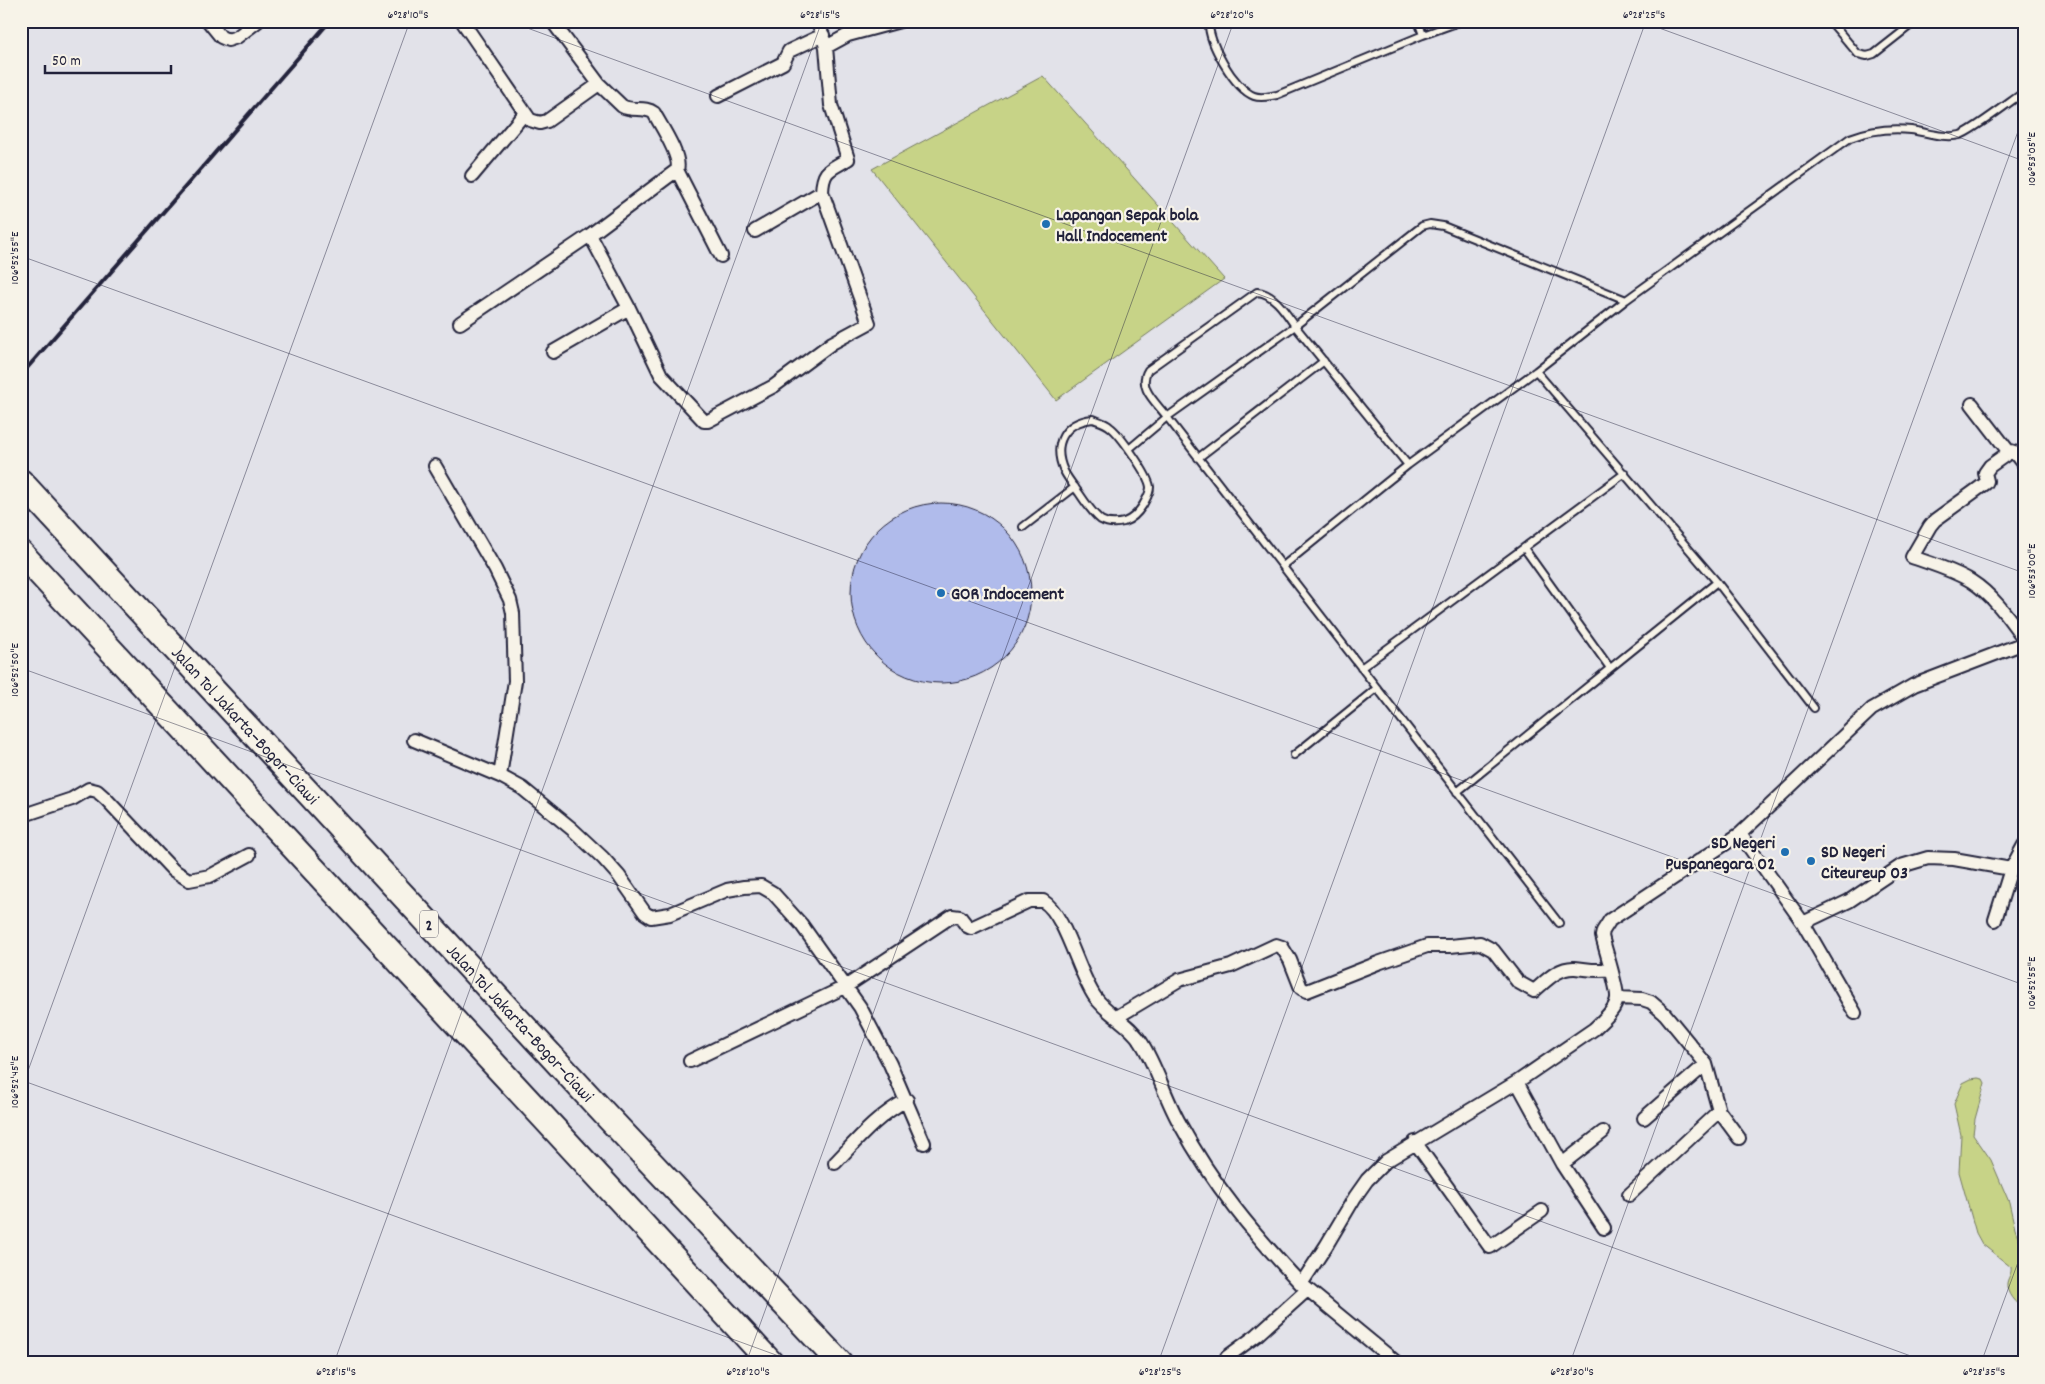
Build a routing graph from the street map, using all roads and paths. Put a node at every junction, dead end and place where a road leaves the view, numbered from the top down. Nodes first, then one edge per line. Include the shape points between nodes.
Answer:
1 (208, 21) edge
2 (258, 21) edge
3 (462, 21) edge
4 (552, 21) edge
5 (818, 21) edge
6 (900, 21) edge
7 (1209, 21) edge
8 (1418, 21) edge
9 (1462, 21) edge
10 (1830, 21) edge
11 (1916, 21) edge
12 (1423, 35) junction
13 (825, 41) junction
14 (599, 84) junction
15 (2024, 92) edge
16 (718, 96) dead end
17 (525, 113) junction
18 (677, 170) junction
19 (472, 176) dead end
20 (822, 192) junction
21 (755, 231) dead end
22 (590, 235) junction
23 (721, 256) dead end
24 (1626, 300) junction
25 (629, 308) junction
26 (460, 323) dead end
27 (1295, 326) junction
28 (553, 352) dead end
29 (1324, 361) junction
30 (1536, 370) junction
31 (1972, 404) dead end
32 (1167, 417) junction
33 (1129, 449) junction
34 (2009, 452) junction
35 (1198, 458) junction
36 (2024, 465) edge
37 (435, 466) dead end
38 (1408, 466) junction
39 (1625, 473) junction
40 (21, 482) edge
41 (1075, 487) junction
42 (1023, 527) dead end
43 (1524, 548) junction
44 (21, 553) edge
45 (1283, 566) junction
46 (1717, 582) junction
47 (2024, 639) edge
48 (2024, 643) edge
49 (1361, 668) junction
50 (1610, 668) junction
51 (1377, 688) junction
52 (1814, 708) dead end
53 (414, 740) dead end
54 (1294, 755) dead end
55 (500, 776) junction
56 (1458, 792) junction
57 (21, 816) edge
58 (1740, 834) junction
59 (2024, 845) edge
60 (249, 855) dead end
61 (2011, 868) junction
62 (1995, 920) dead end
63 (1559, 923) dead end
64 (1803, 923) junction
65 (1610, 969) junction
66 (845, 987) junction
67 (1617, 998) junction
68 (1855, 1013) dead end
69 (1117, 1017) junction
70 (690, 1061) dead end
71 (1706, 1064) junction
72 (1517, 1082) junction
73 (907, 1100) junction
74 (1719, 1111) junction
75 (1644, 1118) dead end
76 (1603, 1132) dead end
77 (1739, 1138) dead end
78 (1414, 1142) junction
79 (924, 1143) dead end
80 (835, 1163) dead end
81 (1562, 1164) junction
82 (1629, 1195) dead end
83 (1542, 1211) dead end
84 (1604, 1228) dead end
85 (1304, 1287) junction
86 (1227, 1357) dead end
87 (771, 1363) edge
88 (840, 1363) edge
89 (1397, 1363) edge

1 - 2 street via 228,40
3 - 17 street
4 - 14 street
5 - 13 street
6 - 13 street
7 - 12 lane via 1208,29 1215,48 1243,90 1262,98 1277,95
8 - 12 lane
9 - 12 lane
10 - 11 lane via 1858,54 1866,56 1874,54
13 - 16 street via 789,51 783,63
13 - 20 street via 831,105 848,159 825,173
14 - 17 street via 547,121 530,120
14 - 18 street via 625,108 654,113 676,153
15 - 24 lane via 1962,135 1888,130 1850,138
17 - 19 street
18 - 22 street
18 - 23 street
20 - 21 street
20 - 25 street via 869,322 832,343 774,386 708,421 702,420 661,375
22 - 25 street
22 - 26 street
24 - 27 lane via 1443,226 1430,224 1422,226
24 - 30 lane
25 - 28 street
27 - 29 lane
27 - 32 lane
27 - 32 lane via 1270,296 1257,292 1164,358 1148,370 1144,386
29 - 35 lane
29 - 38 lane
30 - 38 lane
30 - 39 lane
31 - 34 street
32 - 33 lane
32 - 35 lane
33 - 41 lane via 1110,427 1093,419 1072,425 1064,433 1059,455 1064,471
33 - 41 lane via 1150,489 1139,512 1133,517 1110,524 1101,520
34 - 36 street via 2014,452
34 - 47 street via 1986,470 1986,483 1930,526 1912,557 1952,572 1977,586 2004,612
35 - 45 lane
37 - 55 street via 495,569 513,613 515,681
38 - 45 lane
39 - 43 lane
39 - 46 lane
40 - 88 highway, Jalan Tol Jakarta–Bogor–Ciawi / 2 via 591,1099
41 - 42 lane
43 - 49 lane
43 - 50 lane
44 - 87 highway
45 - 49 lane
46 - 50 lane
46 - 52 lane
48 - 58 street via 1914,685 1872,710
49 - 51 lane
50 - 56 lane
51 - 54 lane
51 - 56 lane
53 - 55 street
55 - 66 street via 522,788 572,829 614,870 645,914 651,917 670,914 727,890 761,886 774,893 802,924
56 - 63 lane
57 - 60 street via 72,799 88,789 97,791 106,799 173,870 189,880 210,876
58 - 64 street
58 - 65 street via 1610,920 1602,936
59 - 61 street
61 - 62 street
61 - 64 street via 1928,858 1901,866 1849,901
64 - 68 street
65 - 67 street
65 - 69 street via 1567,969 1554,973 1534,991 1518,982 1493,950 1480,943 1427,946 1307,991 1301,988 1282,947 1276,946 1231,966 1179,980
66 - 69 street via 952,916 960,917 971,928 1029,901 1040,900 1056,916 1082,976 1096,998
66 - 70 street
66 - 73 street via 860,1007
67 - 71 street via 1642,999 1657,1006
67 - 72 street via 1612,1010 1594,1029
69 - 85 street via 1142,1043 1179,1124 1222,1192 1259,1239
71 - 74 street
71 - 75 street
72 - 78 street
72 - 81 street
73 - 79 street
73 - 80 street via 879,1118
74 - 77 street
74 - 82 street
76 - 81 street
78 - 83 street via 1490,1247
78 - 85 street via 1386,1161 1354,1196
81 - 84 street
85 - 86 street via 1257,1335
85 - 89 street

